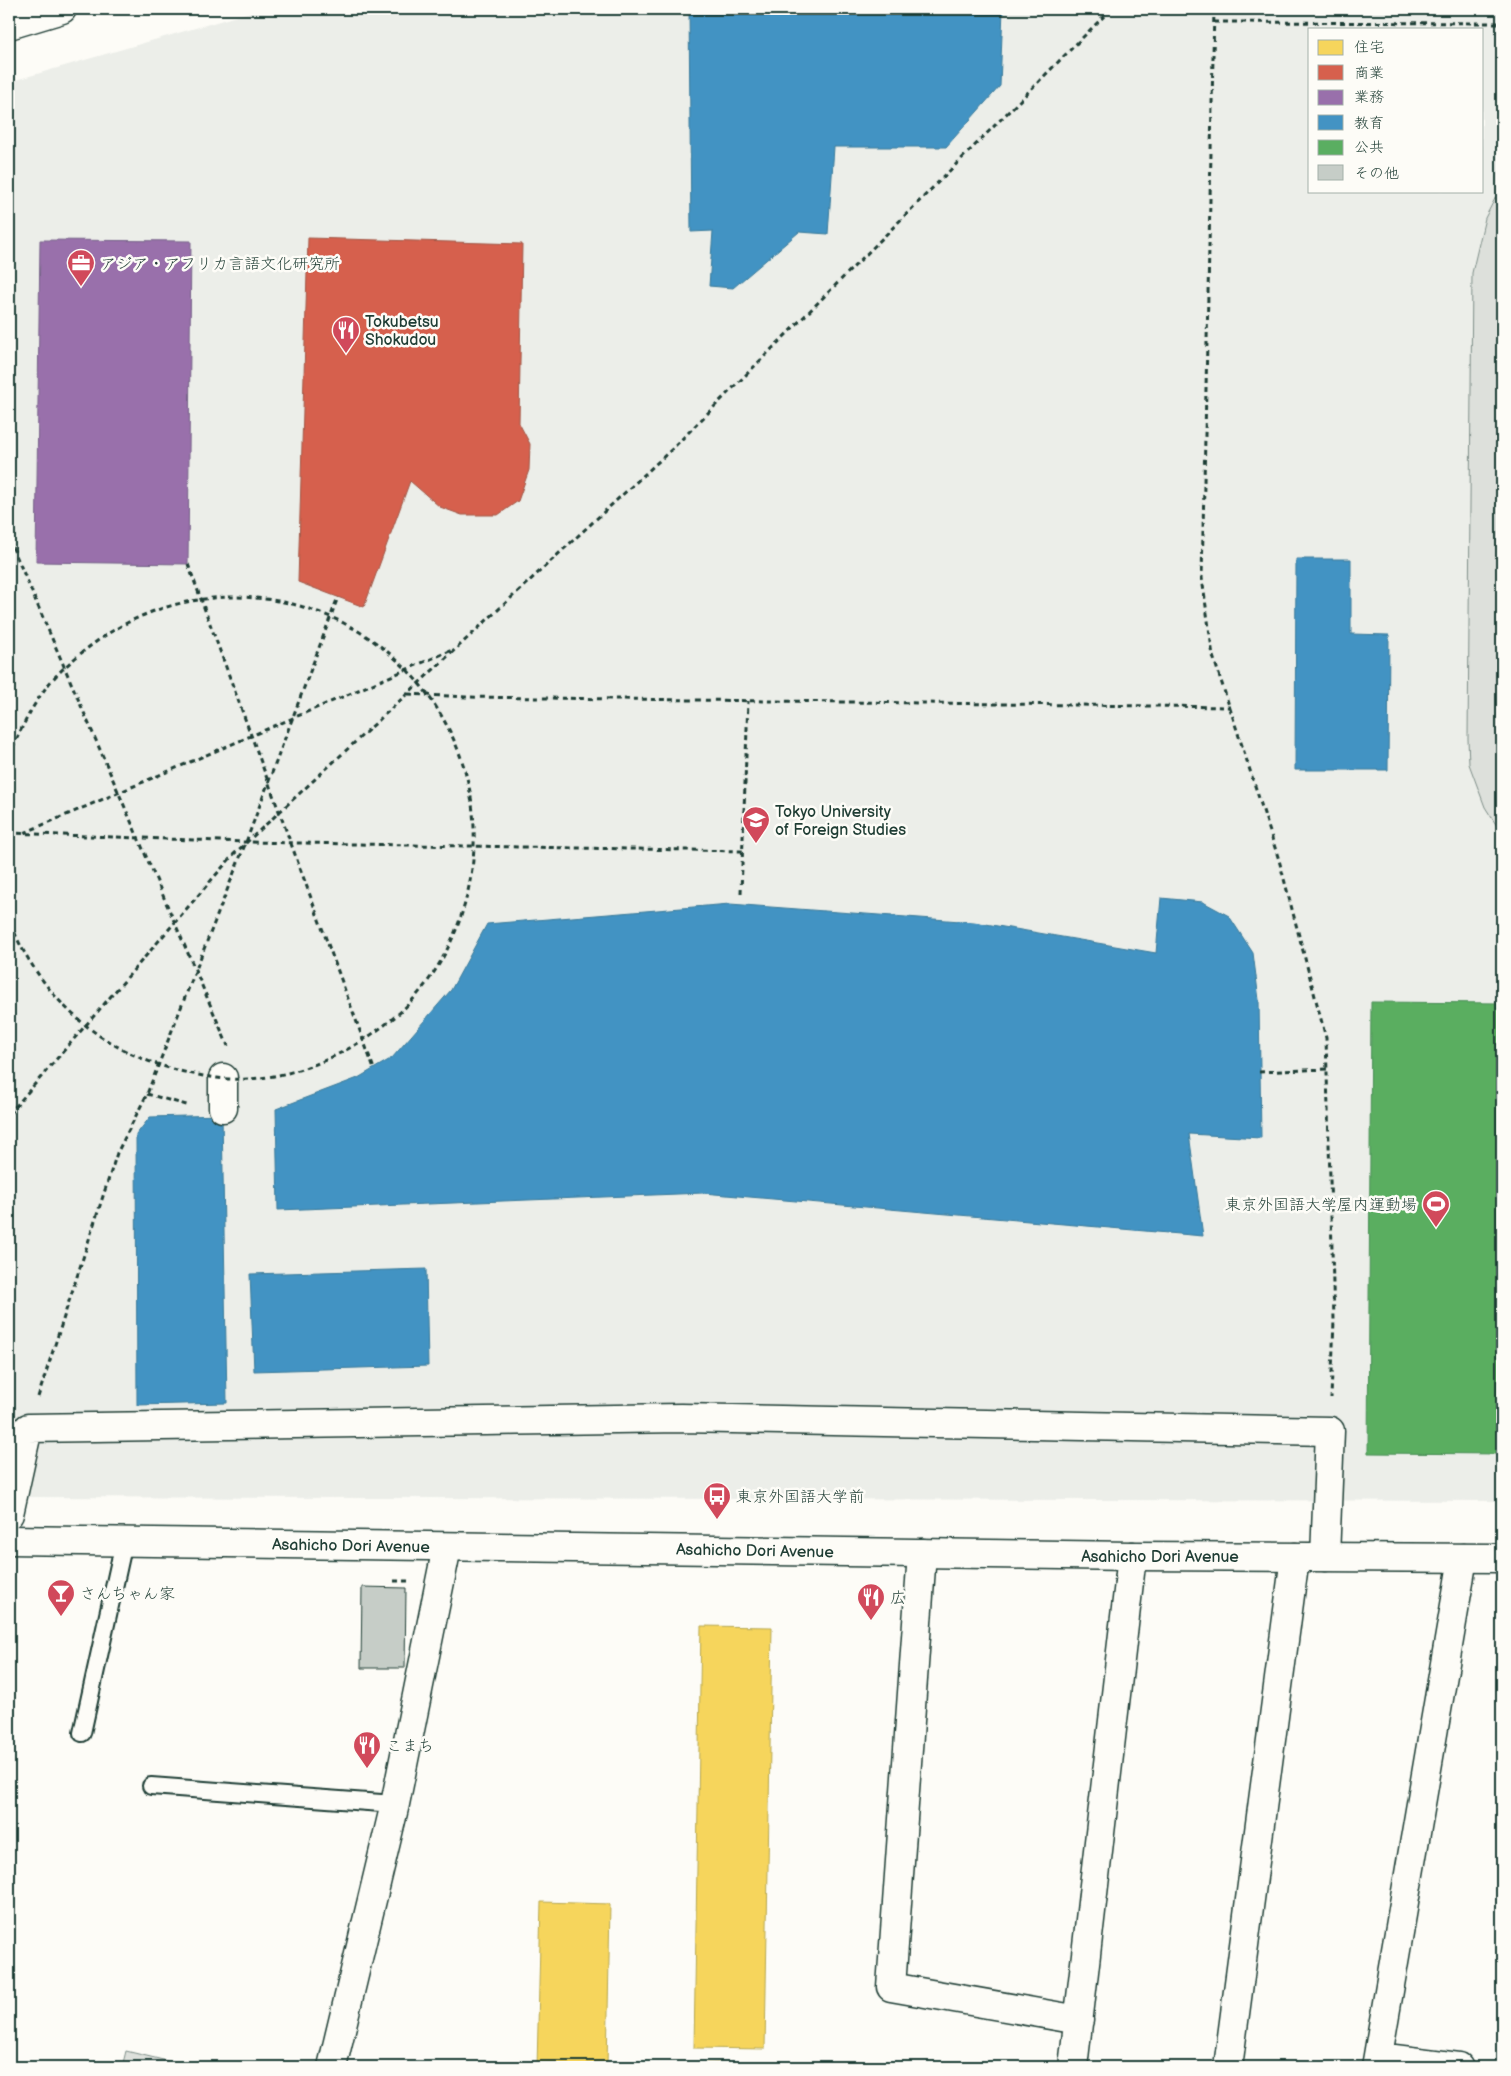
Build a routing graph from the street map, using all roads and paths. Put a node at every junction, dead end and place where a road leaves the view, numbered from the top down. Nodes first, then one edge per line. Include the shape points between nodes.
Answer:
1 (62, 9) edge
2 (1111, 9) edge
3 (1214, 9) edge
4 (1214, 22) junction
5 (1502, 23) edge
6 (9, 25) edge
7 (9, 539) edge
8 (188, 564) dead end
9 (338, 597) dead end
10 (456, 648) junction
11 (407, 694) junction
12 (748, 701) junction
13 (1230, 707) junction
14 (292, 718) junction
15 (251, 736) junction
16 (9, 756) edge
17 (269, 782) junction
18 (118, 792) junction
19 (279, 812) junction
20 (9, 834) edge
21 (21, 834) junction
22 (138, 838) junction
23 (246, 842) junction
24 (291, 843) junction
25 (743, 851) junction
26 (741, 893) dead end
27 (9, 919) edge
28 (175, 922) junction
29 (195, 970) junction
30 (229, 1049) dead end
31 (374, 1069) dead end
32 (1327, 1069) junction
33 (1259, 1072) dead end
34 (236, 1079) junction
35 (147, 1094) junction
36 (223, 1108) joint
37 (9, 1114) edge
38 (28, 1428) junction
39 (1330, 1431) junction
40 (9, 1514) edge
41 (9, 1540) edge
42 (124, 1542) junction
43 (446, 1547) junction
44 (922, 1553) junction
45 (1132, 1556) junction
46 (1295, 1557) junction
47 (1325, 1557) junction
48 (1463, 1558) junction
49 (1502, 1558) edge
50 (82, 1734) dead end
51 (151, 1786) dead end
52 (395, 1804) junction
53 (1079, 2020) junction
54 (1377, 2062) edge
55 (332, 2067) edge
56 (1073, 2067) edge
57 (1228, 2067) edge
58 (1459, 2067) edge

1 - 6 street
2 - 10 path via 672,449
3 - 4 path
4 - 5 path
4 - 13 path via 1202,578 1214,656
7 - 18 path
8 - 15 path
9 - 14 path
10 - 11 path
10 - 14 path
11 - 12 path
11 - 19 path
12 - 13 path
12 - 25 path
13 - 32 path via 1279,860 1326,1038
14 - 15 path
14 - 17 path
15 - 17 path
15 - 18 path
16 - 34 path, bridge via 26,718 49,684 78,654 111,630 148,612 187,601 236,596 268,598 308,607 346,623 380,645 410,672 436,704 455,740 468,779 474,819 473,868 467,900 453,939 433,974 407,1006 369,1037 341,1054 303,1069
17 - 19 path
17 - 23 path
18 - 21 path
18 - 22 path
19 - 23 path
19 - 24 path
20 - 21 path
21 - 22 path
22 - 23 path
22 - 28 path
23 - 24 path
23 - 28 path
23 - 29 path
24 - 25 path
24 - 31 path
25 - 26 path
27 - 34 path, bridge via 24,953 46,987 74,1017 107,1042 143,1060 182,1073
28 - 29 path
28 - 37 path
29 - 30 path
29 - 35 path
32 - 33 path
32 - 39 path via 1334,1320
34 - 36 street
35 - 36 path via 198,1108
35 - 38 path via 118,1153
38 - 39 street via 681,1418
38 - 40 street
39 - 47 street
41 - 42 street, Asahicho Dori Avenue
42 - 43 street, Asahicho Dori Avenue
42 - 50 lane
43 - 44 street, Asahicho Dori Avenue
43 - 52 street
44 - 45 street, Asahicho Dori Avenue
44 - 53 street via 891,1987
45 - 46 street, Asahicho Dori Avenue
45 - 53 street
46 - 47 street, Asahicho Dori Avenue
46 - 57 street
47 - 48 street, Asahicho Dori Avenue
48 - 49 street, Asahicho Dori Avenue
48 - 54 street
51 - 52 lane
52 - 55 street
53 - 56 street
54 - 58 street

